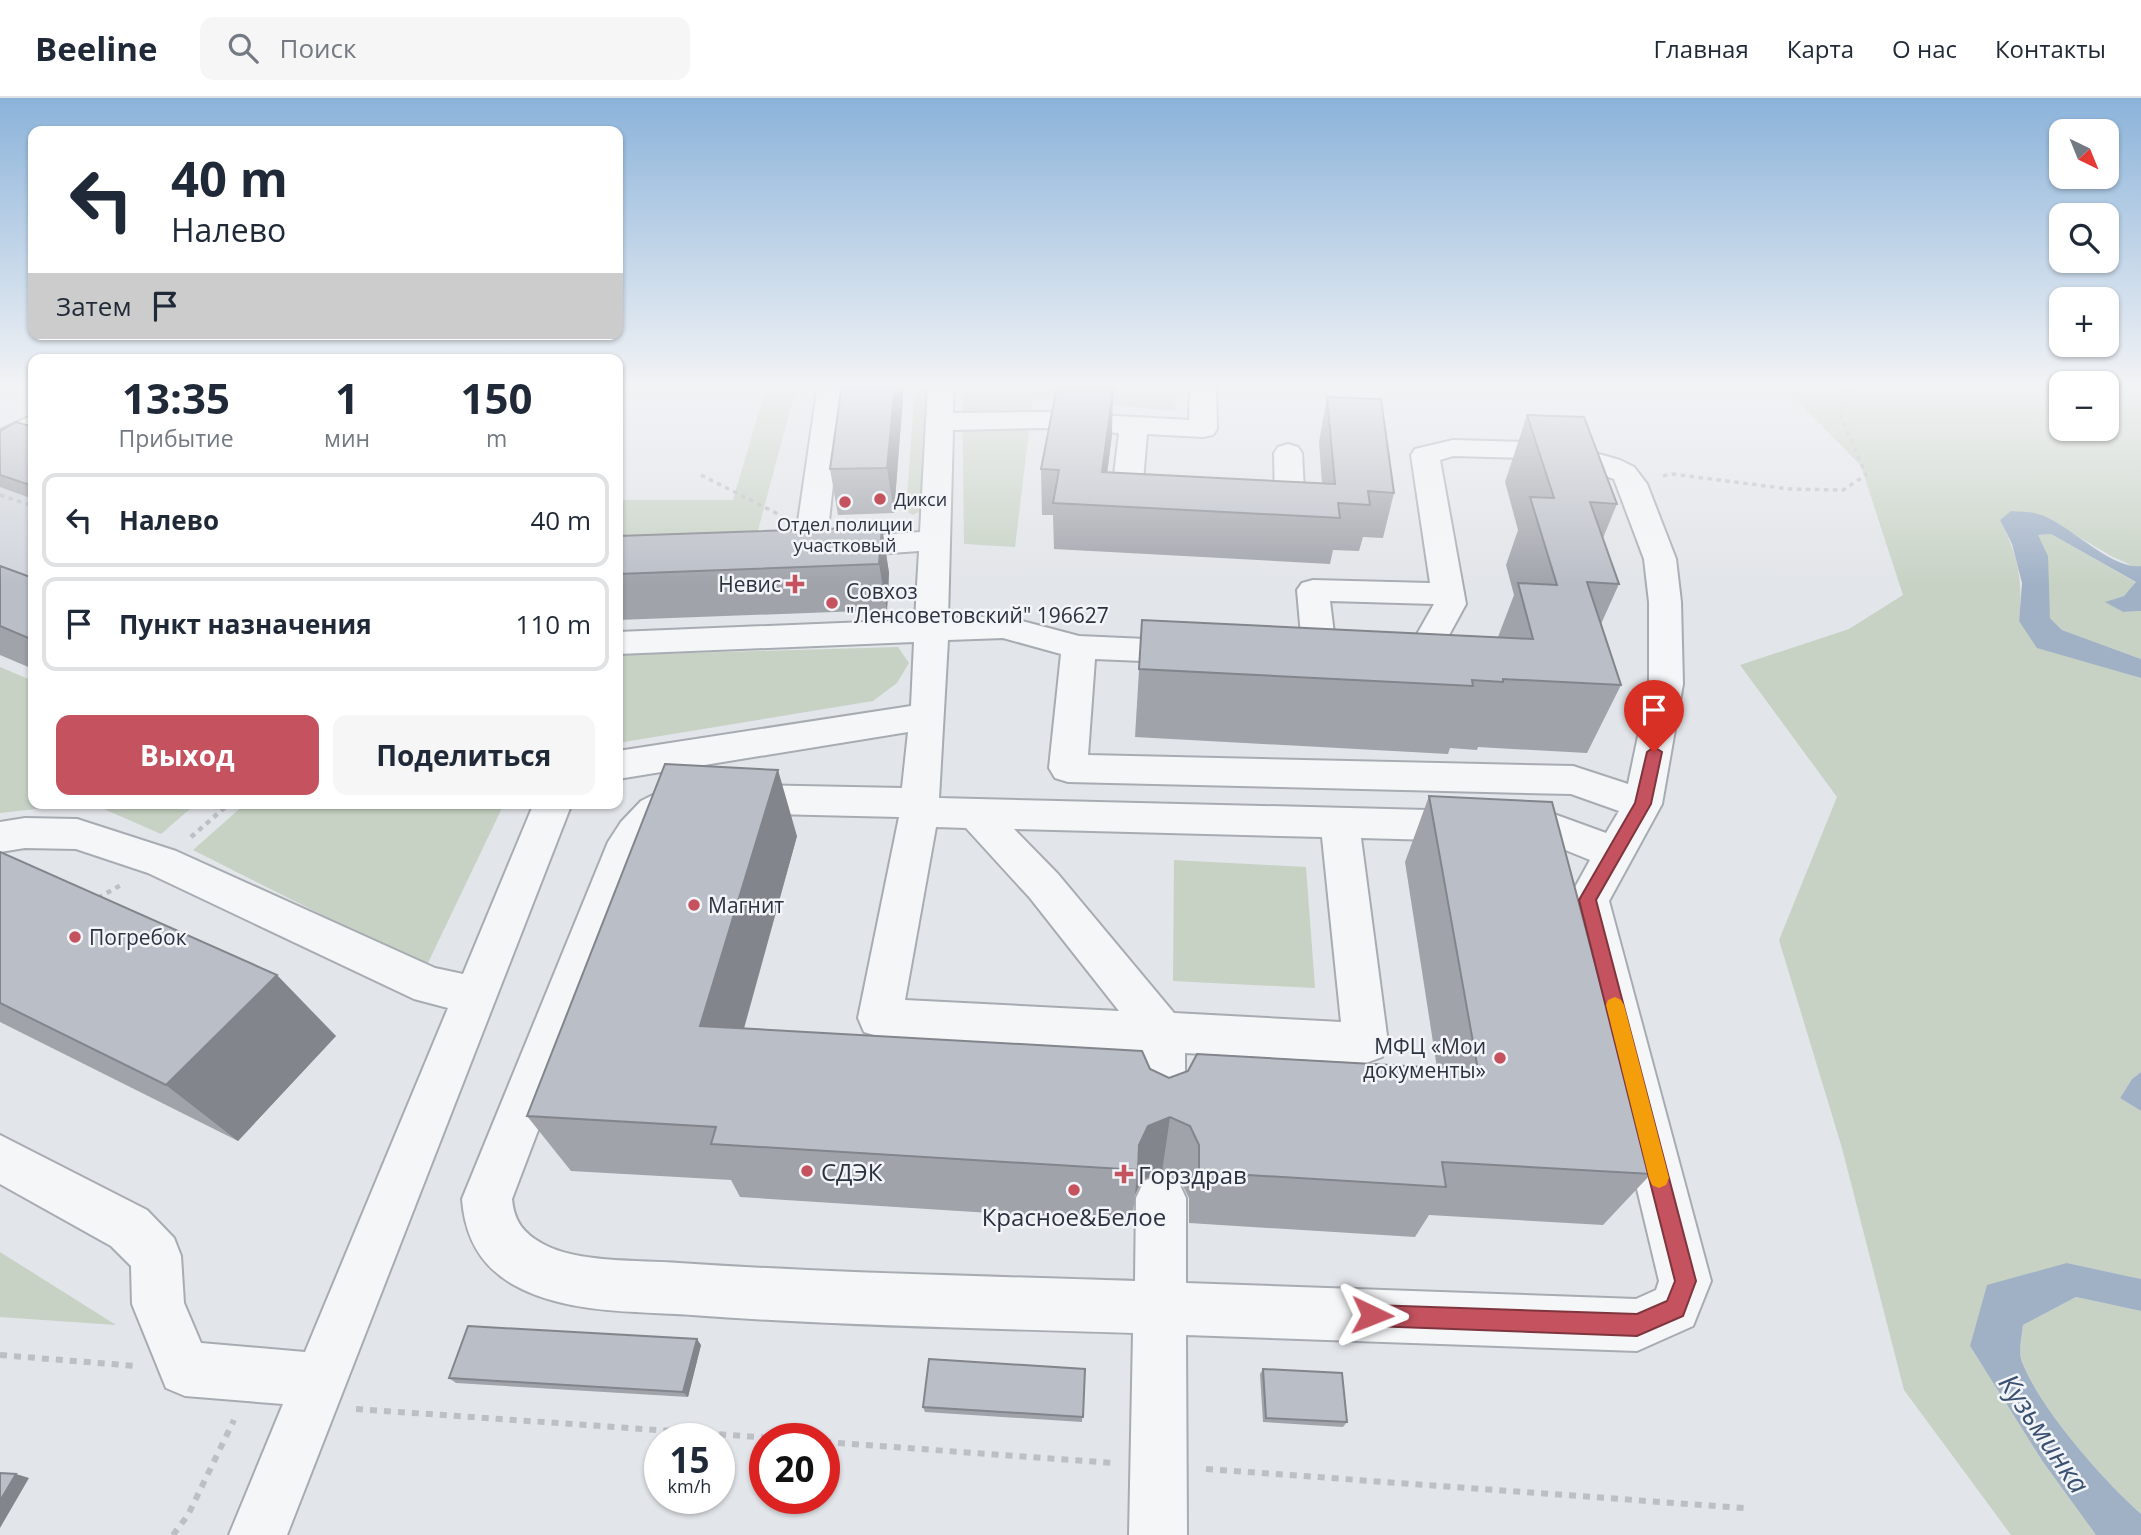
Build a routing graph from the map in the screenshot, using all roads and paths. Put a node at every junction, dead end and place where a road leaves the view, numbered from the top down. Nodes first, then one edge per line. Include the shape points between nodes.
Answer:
1 (817, 451) edge
2 (938, 451) edge
3 (1131, 451) edge
4 (1441, 451) edge
5 (1559, 451) edge
6 (1856, 451) edge
7 (1288, 453) dead end
8 (1632, 484) junction
9 (0, 495) edge
10 (1180, 503) edge
11 (28, 504) edge
12 (1235, 507) edge
13 (934, 541) junction
14 (1448, 594) junction
15 (931, 631) junction
16 (623, 643) edge
17 (1079, 647) junction
18 (1227, 654) edge
19 (928, 716) junction
20 (623, 764) edge
21 (1643, 804) junction
22 (919, 808) junction
23 (551, 809) edge
24 (975, 813) junction
25 (1340, 822) junction
26 (0, 837) edge
27 (1614, 853) junction
28 (476, 995) junction
29 (1163, 1032) junction
30 (1162, 1110) edge
31 (0, 1158) edge
32 (1161, 1198) dead end
33 (1160, 1308) junction
34 (0, 1355) edge
35 (185, 1369) junction
36 (256, 1375) junction
37 (315, 1393) junction
38 (749, 1436) edge
39 (840, 1443) edge
40 (1158, 1466) junction
41 (1744, 1508) dead end
42 (173, 1535) edge
43 (258, 1535) edge
44 (1158, 1535) edge

1 - 13 street via 796,550
2 - 13 street
3 - 10 street via 1126,500
4 - 14 street via 1426,455
5 - 8 street via 1610,466
6 - 8 path via 1866,475 1843,490 1789,489 1672,474
7 - 12 street via 1290,510
8 - 21 street via 1660,559 1665,603 1666,684
9 - 11 path
13 - 15 street
14 - 14 street via 1450,604 1418,662 1300,657 1313,590
15 - 16 street
15 - 17 street via 1003,627
15 - 19 street
17 - 18 street
17 - 21 street via 1068,768 1573,780
19 - 20 street
19 - 22 street
21 - 27 street
22 - 24 street
22 - 29 street via 880,1018
22 - 33 street via 692,798 670,801 646,817 628,842 487,1199 489,1224 502,1245 532,1267 587,1282 744,1293
23 - 28 street
24 - 25 street
24 - 29 street via 1044,886
25 - 27 street via 1551,828
25 - 29 street via 1366,1043
26 - 28 street via 77,834 162,862 429,986
27 - 33 street via 1588,900 1685,1281 1675,1308 1637,1325
28 - 37 street
29 - 30 street
31 - 35 street via 129,1228 156,1256 158,1304
32 - 33 street
33 - 40 street
34 - 35 path
35 - 36 street
36 - 37 street
36 - 42 path
37 - 38 path
37 - 43 street
39 - 40 path
40 - 41 path
40 - 44 street

